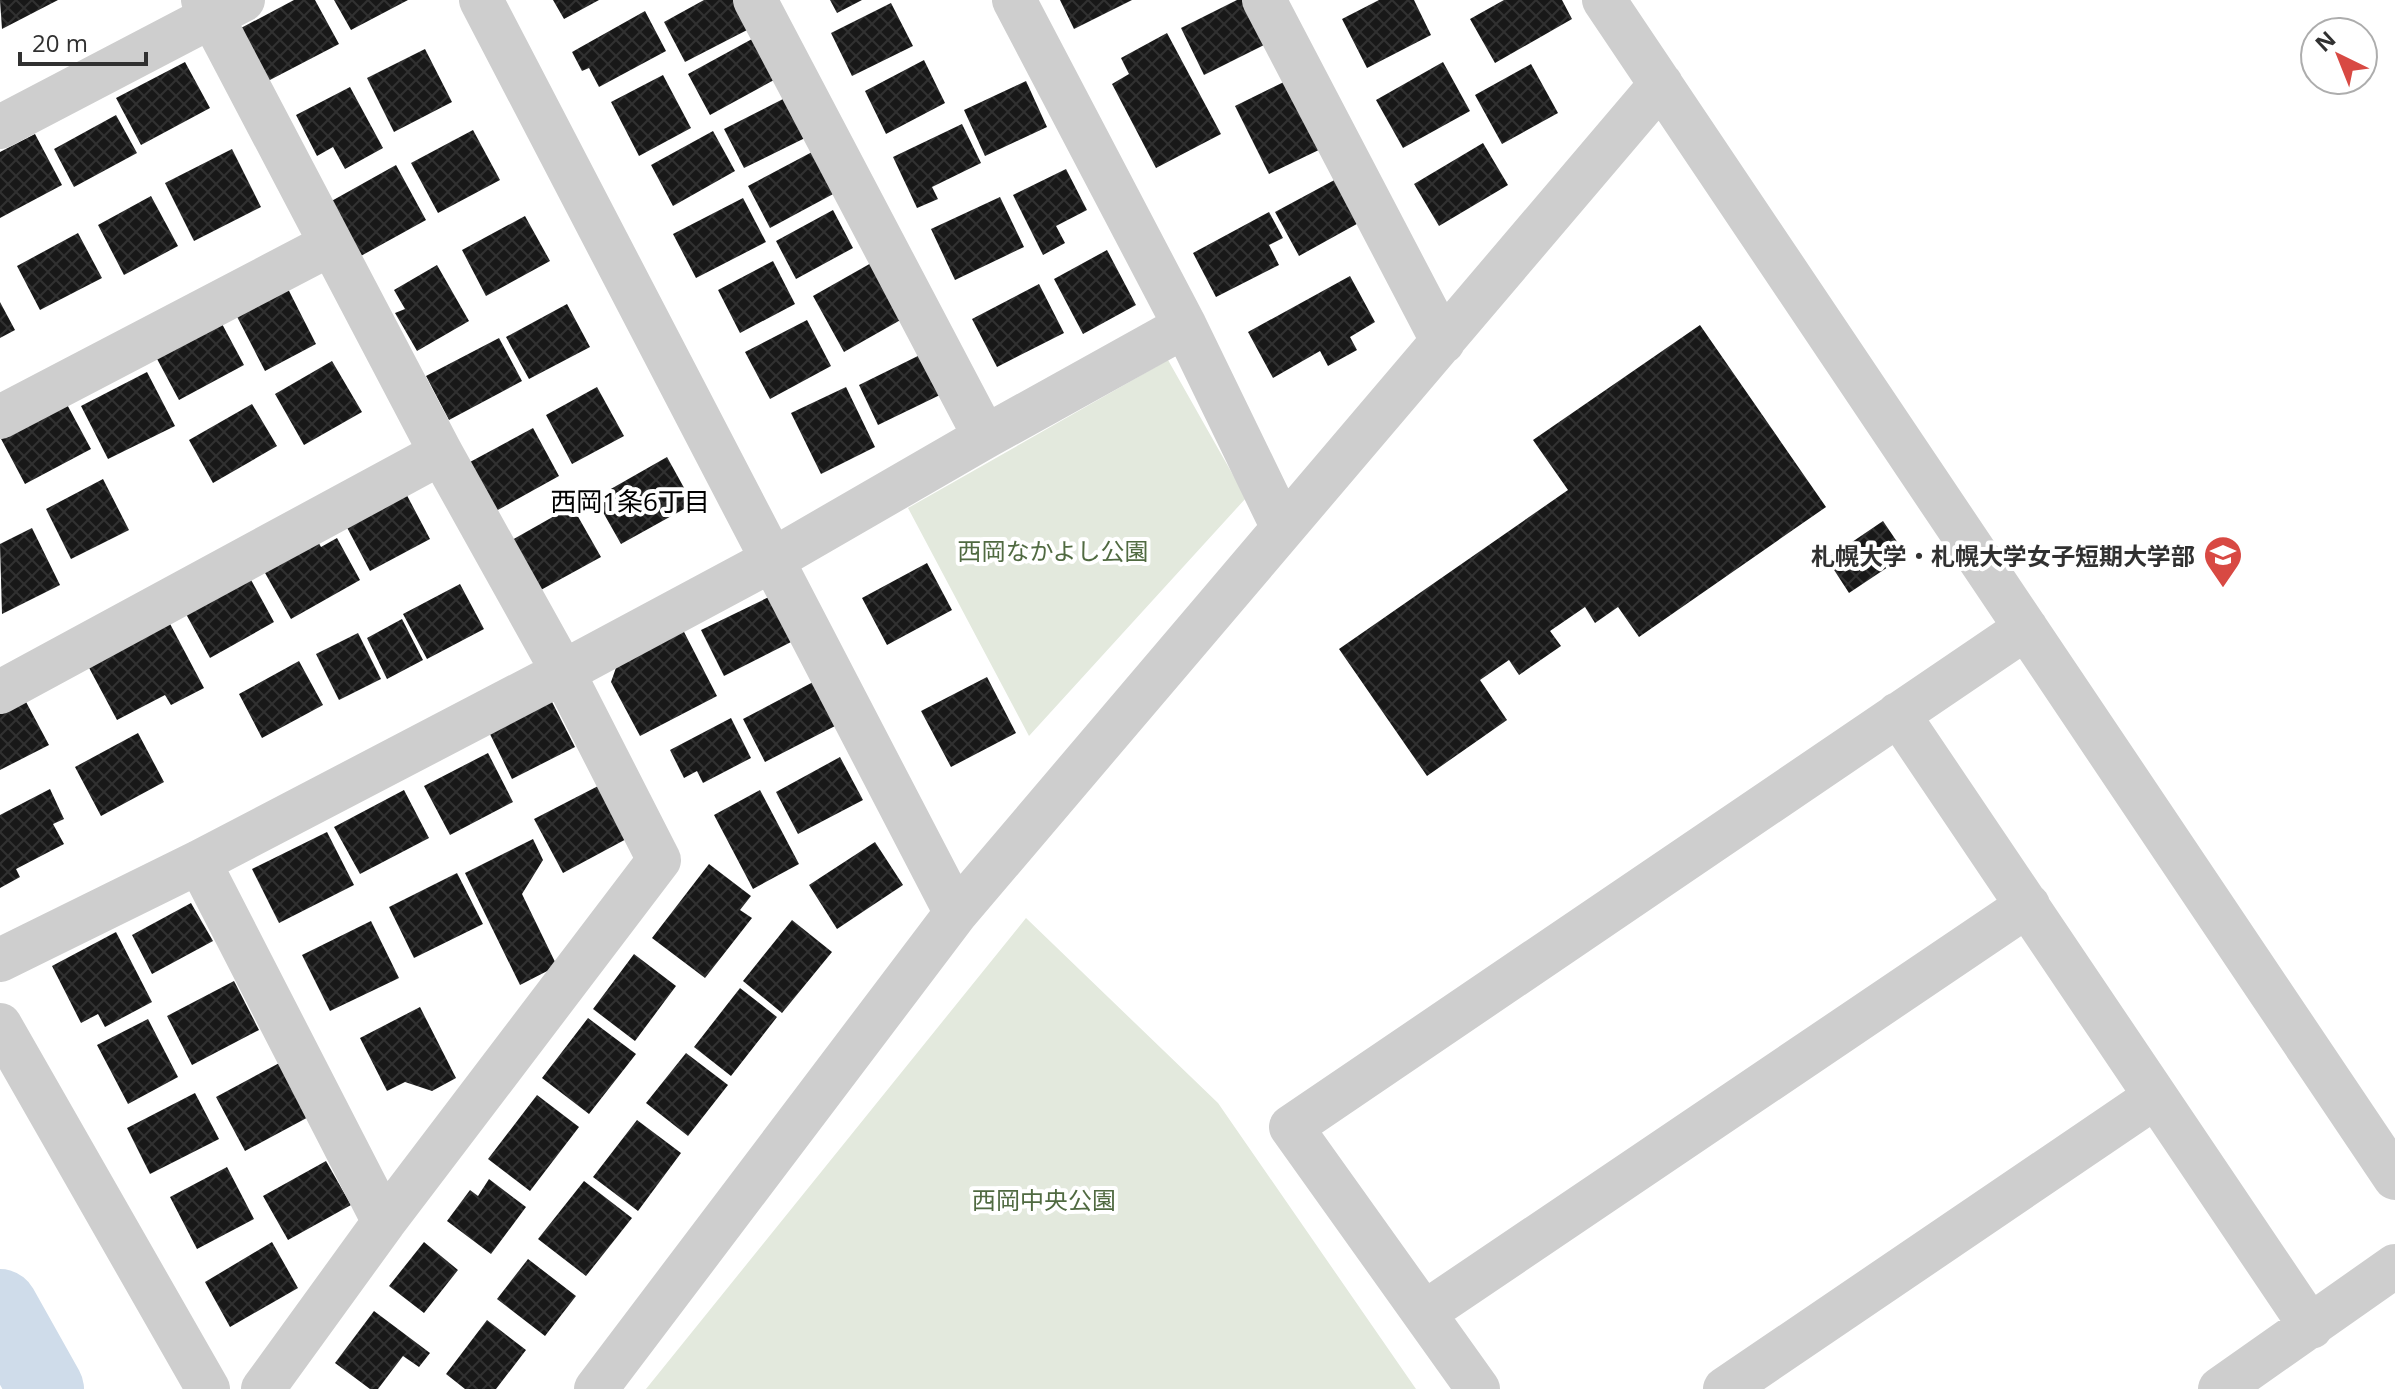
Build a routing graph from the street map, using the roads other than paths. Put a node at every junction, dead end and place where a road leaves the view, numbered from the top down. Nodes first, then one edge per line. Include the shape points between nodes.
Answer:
1 (481, 0) edge
2 (755, 0) edge
3 (1014, 0) edge
4 (1264, 0) edge
5 (1604, 0) edge
6 (219, 5) edge
7 (1661, 84) junction
8 (0, 127) edge
9 (331, 244) junction
10 (1185, 326) junction
11 (1443, 342) junction
12 (0, 417) edge
13 (985, 437) junction
14 (441, 453) junction
15 (1283, 528) junction
16 (774, 559) junction
17 (2026, 628) junction
18 (563, 672) junction
19 (0, 692) edge
20 (1898, 714) junction
21 (199, 862) junction
22 (2028, 905) junction
23 (956, 913) junction
24 (0, 960) edge
25 (0, 1025) edge
26 (2155, 1097) junction
27 (2395, 1178) edge
28 (384, 1222) junction
29 (2395, 1266) edge
30 (1424, 1313) junction
31 (2311, 1327) junction
32 (208, 1389) edge
33 (263, 1389) edge
34 (596, 1389) edge
35 (1478, 1389) edge
36 (1725, 1389) edge
37 (2220, 1389) edge

1 - 16 street
2 - 13 street
3 - 10 street
4 - 11 street
5 - 7 street
6 - 8 street
6 - 9 street
7 - 11 street
7 - 17 street
9 - 12 street
9 - 14 street
10 - 13 street
10 - 15 street
11 - 15 street
13 - 16 street
14 - 18 street
14 - 19 street
15 - 23 street
16 - 18 street
16 - 23 street
17 - 20 street
17 - 27 street
18 - 21 street
18 - 28 street via 659,860
20 - 22 street
20 - 30 street via 1291,1127
21 - 24 street
21 - 28 street
22 - 26 street
22 - 30 street
23 - 34 street
25 - 32 street
26 - 31 street
26 - 36 street
28 - 33 street
29 - 31 street
30 - 35 street
31 - 37 street

